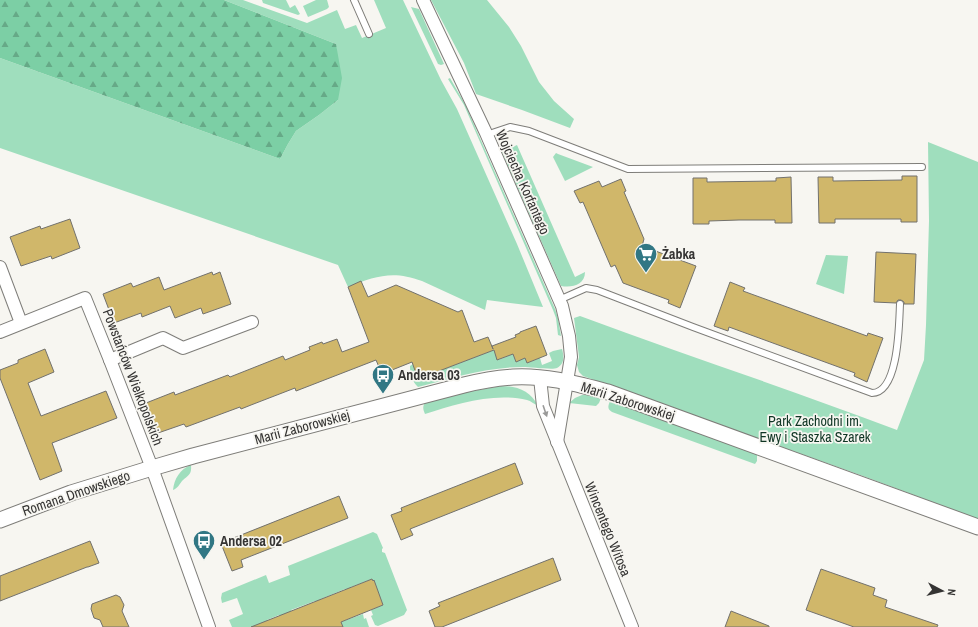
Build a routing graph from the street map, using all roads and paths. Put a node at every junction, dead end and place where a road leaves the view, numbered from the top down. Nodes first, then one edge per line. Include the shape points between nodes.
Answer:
1 (354, 0) edge
2 (423, 0) edge
3 (369, 34) dead end
4 (486, 135) junction
5 (922, 167) dead end
6 (0, 267) edge
7 (559, 300) junction
8 (900, 304) dead end
9 (252, 322) dead end
10 (22, 323) junction
11 (0, 332) edge
12 (110, 360) junction
13 (540, 378) junction
14 (567, 382) junction
15 (557, 442) junction
16 (152, 468) junction
17 (0, 520) edge
18 (978, 527) edge
19 (209, 627) edge
20 (632, 627) edge

1 - 3 lane
2 - 4 street, Wojciecha Korfantego
4 - 5 lane via 510,127 517,128 628,169
4 - 7 street, Wojciecha Korfantego
6 - 10 street
7 - 8 lane via 586,288 597,290 872,393 879,392 888,383 895,362
7 - 14 street, Wojciecha Korfantego via 570,346
9 - 12 street via 183,348 163,338
10 - 11 street
10 - 12 street, Powstańców Wielkopolskich via 86,298
12 - 16 street, Powstańców Wielkopolskich
13 - 14 street, Marii Zaborowskiej
13 -> 15 street, Wincentego Witosa via 543,406
13 - 16 street, Marii Zaborowskiej via 487,379
14 - 15 street
14 - 18 street, Marii Zaborowskiej via 608,392
15 - 20 street, Wincentego Witosa
16 - 17 street, Romana Dmowskiego via 71,493
16 - 19 street, Powstańców Wielkopolskich

